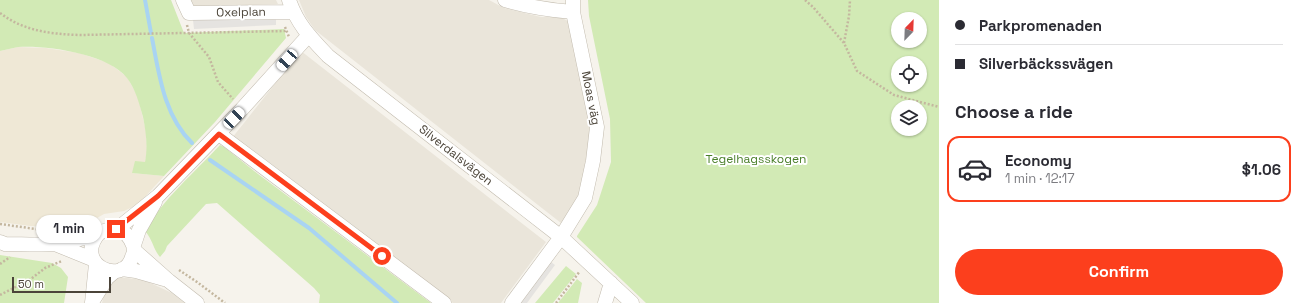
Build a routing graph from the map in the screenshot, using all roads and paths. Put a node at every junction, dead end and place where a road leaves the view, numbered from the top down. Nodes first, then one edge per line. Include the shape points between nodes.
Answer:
1 (505, 0) edge
2 (805, 0) edge
3 (850, 0) edge
4 (186, 6) edge
5 (291, 6) edge
6 (573, 6) edge
7 (0, 13) edge
8 (287, 31) dead end
9 (189, 33) junction
10 (308, 36) junction
11 (844, 43) junction
12 (939, 107) edge
13 (242, 109) junction
14 (219, 134) junction
15 (158, 196) junction
16 (0, 224) edge
17 (116, 229) junction
18 (49, 230) dead end
19 (99, 233) junction
20 (561, 237) junction
21 (0, 242) edge
22 (55, 244) junction
23 (134, 248) junction
24 (15, 254) dead end
25 (68, 258) dead end
26 (94, 261) junction
27 (0, 264) edge
28 (175, 267) dead end
29 (118, 270) junction
30 (580, 271) dead end
31 (169, 281) junction
32 (611, 283) junction
33 (0, 295) edge
34 (190, 300) edge
35 (92, 303) edge
36 (225, 303) edge
37 (444, 303) edge
38 (512, 303) edge
39 (556, 303) edge
40 (605, 303) edge
41 (632, 303) edge

1 - 6 street via 547,10
2 - 11 path
3 - 11 path
4 - 5 street, Oxelplan
4 - 9 path
5 - 10 street, Silverdalsvägen
6 - 20 street, Moas väg via 597,127 585,198
7 - 9 path via 15,23 42,32 80,35
8 - 9 path
9 - 13 path via 209,57 218,82
10 - 13 street
10 - 20 street, Silverdalsvägen via 328,56
11 - 12 path via 857,71 894,95
13 - 14 street
14 - 15 street
14 - 37 street
15 - 17 street
15 - 23 street via 139,230
16 - 18 path
17 - 19 street
17 - 23 street via 129,236
19 - 22 street
19 - 26 street via 91,250
20 - 32 street, Silverdalsvägen
20 - 38 street, Moas väg
21 - 22 street
22 - 26 street
23 - 29 street via 132,260
23 - 31 street
24 - 27 path
25 - 33 path via 45,268 31,279
26 - 29 street via 101,269
26 - 35 street
28 - 36 path
29 - 31 street via 136,271
29 - 35 street via 107,278
30 - 39 path
31 - 34 street
32 - 40 street
32 - 41 street, Silverdalsvägen

